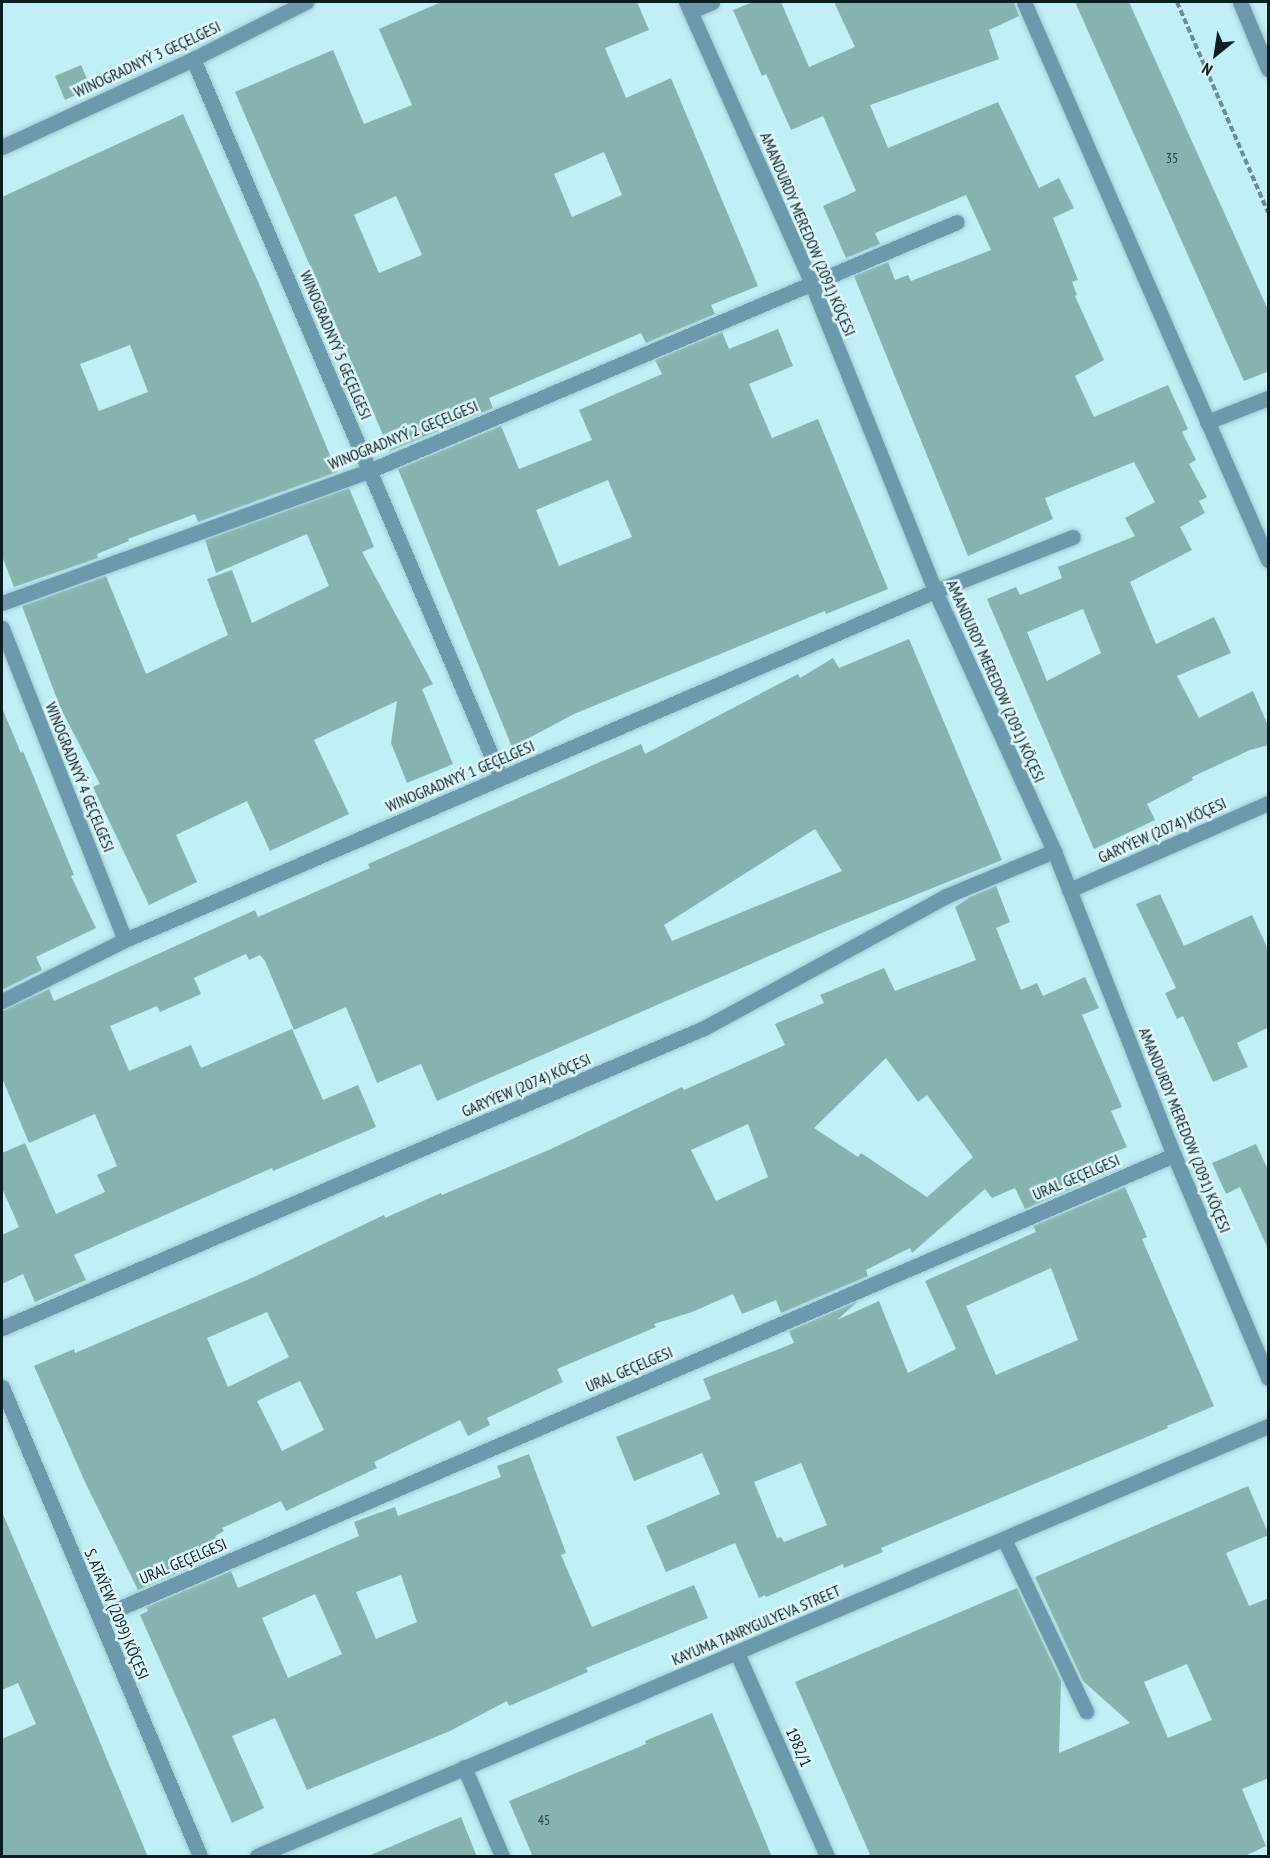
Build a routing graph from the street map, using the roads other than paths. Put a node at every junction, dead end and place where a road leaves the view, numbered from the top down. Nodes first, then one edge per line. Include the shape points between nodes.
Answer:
1 (306, 2) edge
2 (712, 2) edge
3 (1024, 2) edge
4 (1240, 2) edge
5 (688, 6) edge
6 (194, 59) junction
7 (1269, 69) edge
8 (2, 147) edge
9 (957, 222) dead end
10 (811, 282) junction
11 (1269, 398) edge
12 (1207, 422) junction
13 (370, 470) junction
14 (1073, 537) dead end
15 (1269, 560) edge
16 (935, 591) junction
17 (2, 603) edge
18 (2, 628) edge
19 (501, 778) junction
20 (1269, 803) edge
21 (1054, 851) junction
22 (1069, 890) junction
23 (125, 940) junction
24 (2, 1001) edge
25 (1174, 1155) junction
26 (2, 1328) edge
27 (1269, 1378) edge
28 (2, 1387) edge
29 (1269, 1426) edge
30 (1004, 1539) junction
31 (99, 1617) junction
32 (737, 1653) junction
33 (1086, 1711) dead end
34 (464, 1767) junction
35 (200, 1857) edge
36 (257, 1857) edge
37 (502, 1857) edge
38 (827, 1857) edge

1 - 6 street, WINOGRADNYÝ 3 GEÇELGESI
2 - 5 street
3 - 12 street
4 - 7 street
5 - 10 street, AMANDURDY MEREDOW (2091) KÖÇESI
6 - 8 street, WINOGRADNYÝ 3 GEÇELGESI
6 - 13 street, WINOGRADNYÝ 5 GEÇELGESI
9 - 10 street, WINOGRADNYÝ 2 GEÇELGESI
10 - 13 street, WINOGRADNYÝ 2 GEÇELGESI
10 - 16 street, AMANDURDY MEREDOW (2091) KÖÇESI
11 - 12 street
12 - 15 street
13 - 17 street, WINOGRADNYÝ 2 GEÇELGESI
13 - 19 street, WINOGRADNYÝ 5 GEÇELGESI
14 - 16 street, WINOGRADNYÝ 1 GEÇELGESI
16 - 19 street, WINOGRADNYÝ 1 GEÇELGESI
16 - 21 street, AMANDURDY MEREDOW (2091) KÖÇESI
18 - 23 street, WINOGRADNYÝ 4 GEÇELGESI
19 - 23 street, WINOGRADNYÝ 1 GEÇELGESI
20 - 22 street, GARYÝEW (2074) KÖÇESI
21 - 22 street, AMANDURDY MEREDOW (2091) KÖÇESI
21 - 26 street, GARYÝEW (2074) KÖÇESI via 946,896 704,1028
22 - 25 street, AMANDURDY MEREDOW (2091) KÖÇESI
23 - 24 street, WINOGRADNYÝ 1 GEÇELGESI
25 - 27 street, AMANDURDY MEREDOW (2091) KÖÇESI
25 - 31 street, URAL GEÇELGESI
28 - 31 street, S. ATAÝEW (2099) KÖÇESI
29 - 30 street, KAYUMA TANRYGULYEVA STREET
30 - 32 street, KAYUMA TANRYGULYEVA STREET
30 - 33 street
31 - 35 street, S. ATAÝEW (2099) KÖÇESI
32 - 34 street, KAYUMA TANRYGULYEVA STREET
32 - 38 street, 1982/1
34 - 36 street, KAYUMA TANRYGULYEVA STREET
34 - 37 street

